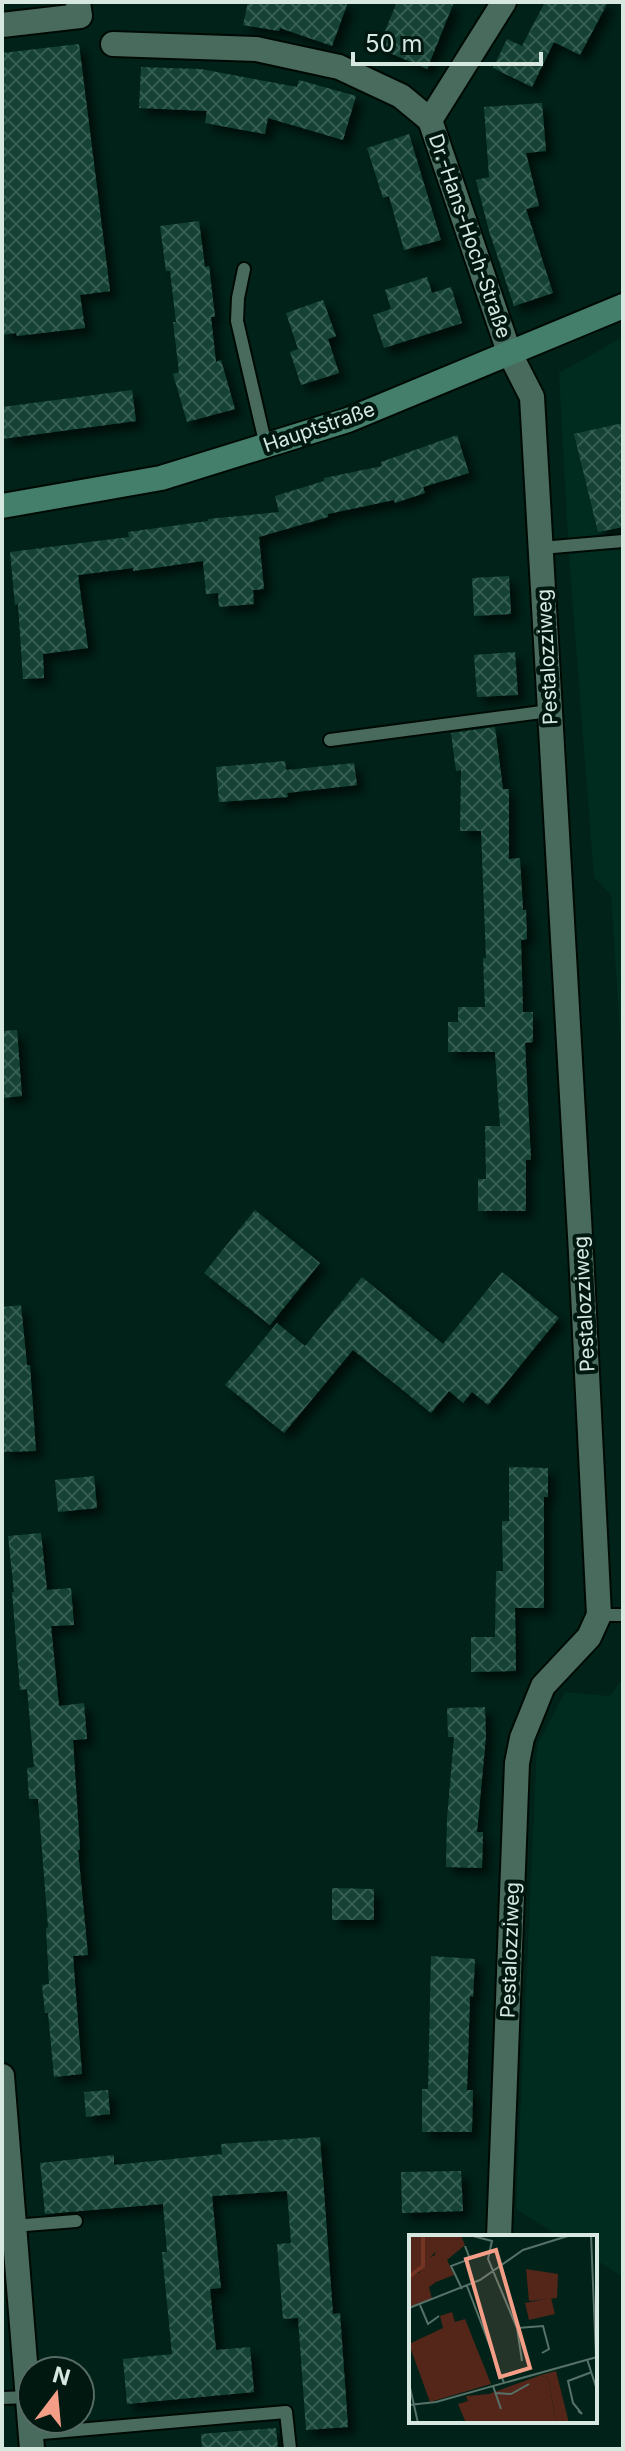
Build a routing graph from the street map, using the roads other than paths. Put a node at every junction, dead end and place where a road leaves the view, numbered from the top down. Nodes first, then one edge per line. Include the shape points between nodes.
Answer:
1 (78, 2) edge
2 (504, 2) edge
3 (2, 25) edge
4 (113, 44) dead end
5 (430, 120) junction
6 (244, 269) dead end
7 (623, 306) edge
8 (509, 352) junction
9 (266, 446) junction
10 (2, 506) edge
11 (623, 541) edge
12 (541, 548) junction
13 (549, 711) junction
14 (330, 740) dead end
15 (611, 1615) edge
16 (2, 2076) edge
17 (76, 2221) dead end
18 (13, 2226) junction
19 (499, 2235) edge
20 (25, 2355) edge
21 (31, 2441) edge
22 (290, 2449) edge

1 - 3 street via 80,16
2 - 5 street, Dr.-Hans-Hoch-Straße
4 - 5 street, Dr.-Hans-Hoch-Straße via 256,49 339,67 401,96
5 - 8 street, Dr.-Hans-Hoch-Straße
6 - 9 lane via 237,321
7 - 8 street, Hauptstraße
8 - 9 street, Hauptstraße via 348,420
8 - 12 street, Pestalozziweg via 532,397
9 - 10 street, Hauptstraße via 161,478
11 - 12 lane
12 - 13 street, Pestalozziweg
13 - 14 lane
13 - 15 street, Pestalozziweg via 581,1253
15 - 19 street, Pestalozziweg via 543,1686 517,1763
16 - 18 street
17 - 18 lane
18 - 20 street
21 - 22 lane via 286,2412

